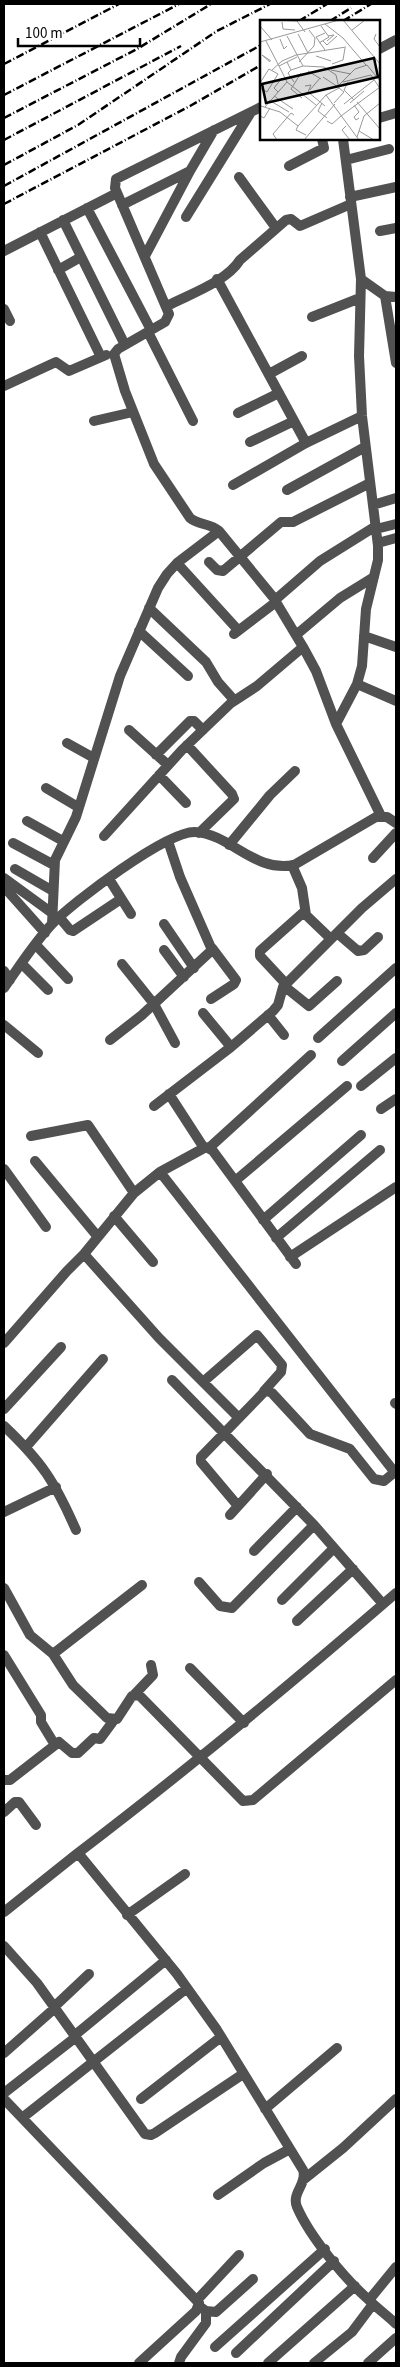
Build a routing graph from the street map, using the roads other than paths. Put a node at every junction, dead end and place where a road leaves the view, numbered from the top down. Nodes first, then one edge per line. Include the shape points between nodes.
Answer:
1 (396, 40) edge
2 (380, 48) edge
3 (260, 107) edge
4 (251, 112) junction
5 (396, 112) edge
6 (380, 118) edge
7 (214, 130) junction
8 (322, 140) edge
9 (343, 140) edge
10 (389, 149) dead end
11 (346, 160) junction
12 (288, 166) dead end
13 (190, 170) junction
14 (239, 177) dead end
15 (396, 187) edge
16 (117, 193) junction
17 (351, 200) junction
18 (122, 205) junction
19 (87, 208) junction
20 (186, 218) dead end
21 (64, 220) junction
22 (276, 228) junction
23 (396, 228) edge
24 (380, 231) dead end
25 (40, 232) junction
26 (4, 250) edge
27 (145, 256) junction
28 (82, 257) junction
29 (58, 270) junction
30 (217, 278) junction
31 (361, 279) junction
32 (385, 296) junction
33 (396, 297) edge
34 (360, 298) junction
35 (167, 306) junction
36 (4, 309) edge
37 (312, 317) dead end
38 (10, 321) dead end
39 (150, 331) junction
40 (125, 345) junction
41 (115, 351) junction
42 (302, 356) dead end
43 (101, 357) junction
44 (396, 363) edge
45 (269, 374) junction
46 (4, 386) edge
47 (279, 393) junction
48 (133, 412) junction
49 (238, 413) dead end
50 (362, 416) junction
51 (94, 421) dead end
52 (193, 421) dead end
53 (294, 421) junction
54 (250, 442) dead end
55 (306, 443) junction
56 (366, 447) junction
57 (370, 483) junction
58 (233, 485) dead end
59 (286, 490) dead end
60 (396, 498) edge
61 (373, 505) junction
62 (396, 524) edge
63 (376, 528) junction
64 (219, 531) junction
65 (396, 538) edge
66 (378, 543) junction
67 (242, 556) junction
68 (209, 562) dead end
69 (177, 563) junction
70 (374, 577) junction
71 (275, 601) junction
72 (149, 608) junction
73 (139, 630) junction
74 (296, 635) junction
75 (364, 636) junction
76 (303, 647) junction
77 (396, 647) edge
78 (188, 676) dead end
79 (356, 684) junction
80 (234, 700) junction
81 (396, 701) edge
82 (336, 724) junction
83 (130, 730) dead end
84 (203, 730) junction
85 (67, 743) dead end
86 (187, 745) junction
87 (156, 755) junction
88 (94, 758) junction
89 (168, 765) junction
90 (295, 771) dead end
91 (159, 775) junction
92 (46, 788) dead end
93 (186, 803) dead end
94 (78, 807) junction
95 (381, 816) junction
96 (27, 821) dead end
97 (396, 823) edge
98 (199, 833) junction
99 (396, 834) edge
100 (104, 836) dead end
101 (63, 841) junction
102 (168, 841) junction
103 (12, 844) dead end
104 (229, 845) junction
105 (373, 858) dead end
106 (54, 864) junction
107 (292, 865) junction
108 (15, 869) dead end
109 (4, 878) edge
110 (108, 879) junction
111 (396, 879) edge
112 (4, 888) edge
113 (53, 891) junction
114 (122, 899) junction
115 (305, 911) junction
116 (131, 914) dead end
117 (55, 918) junction
118 (164, 924) dead end
119 (45, 933) junction
120 (334, 936) junction
121 (378, 937) dead end
122 (36, 945) junction
123 (212, 948) junction
124 (164, 950) dead end
125 (22, 964) junction
126 (122, 964) dead end
127 (194, 968) junction
128 (396, 968) edge
129 (184, 977) junction
130 (68, 979) dead end
131 (6, 980) edge
132 (337, 981) dead end
133 (285, 985) junction
134 (48, 990) dead end
135 (211, 999) dead end
136 (154, 1004) junction
137 (203, 1013) dead end
138 (396, 1013) edge
139 (268, 1016) junction
140 (4, 1025) edge
141 (284, 1035) dead end
142 (318, 1038) dead end
143 (110, 1040) dead end
144 (175, 1043) dead end
145 (231, 1047) junction
146 (38, 1053) dead end
147 (312, 1055) dead end
148 (396, 1058) edge
149 (342, 1061) dead end
150 (347, 1086) dead end
151 (361, 1086) dead end
152 (169, 1094) junction
153 (396, 1099) edge
154 (154, 1106) dead end
155 (381, 1109) dead end
156 (361, 1135) dead end
157 (31, 1136) dead end
158 (206, 1148) junction
159 (380, 1150) dead end
160 (35, 1161) dead end
161 (4, 1169) edge
162 (160, 1172) junction
163 (235, 1181) junction
164 (396, 1187) edge
165 (134, 1193) junction
166 (114, 1216) junction
167 (263, 1220) junction
168 (46, 1227) dead end
169 (98, 1237) junction
170 (276, 1238) junction
171 (84, 1254) junction
172 (153, 1262) dead end
173 (4, 1343) edge
174 (61, 1347) dead end
175 (103, 1359) dead end
176 (172, 1380) dead end
177 (203, 1382) junction
178 (264, 1391) junction
179 (4, 1409) edge
180 (239, 1418) junction
181 (4, 1426) edge
182 (225, 1433) junction
183 (26, 1447) junction
184 (396, 1472) edge
185 (267, 1474) junction
186 (56, 1487) junction
187 (238, 1506) junction
188 (297, 1507) junction
189 (4, 1512) edge
190 (230, 1515) dead end
191 (314, 1525) junction
192 (76, 1530) dead end
193 (334, 1548) junction
194 (254, 1551) dead end
195 (353, 1569) junction
196 (199, 1582) dead end
197 (142, 1585) dead end
198 (4, 1588) edge
199 (396, 1593) edge
200 (282, 1600) dead end
201 (384, 1604) junction
202 (297, 1621) dead end
203 (53, 1654) junction
204 (4, 1655) edge
205 (151, 1665) dead end
206 (190, 1668) dead end
207 (396, 1680) edge
208 (134, 1695) junction
209 (114, 1720) junction
210 (244, 1723) junction
211 (55, 1745) junction
212 (201, 1758) junction
213 (4, 1780) edge
214 (4, 1812) edge
215 (36, 1824) dead end
216 (78, 1854) junction
217 (185, 1874) dead end
218 (4, 1912) edge
219 (127, 1914) junction
220 (4, 1946) edge
221 (166, 1960) junction
222 (89, 1974) dead end
223 (187, 1988) junction
224 (54, 2008) junction
225 (76, 2036) junction
226 (221, 2037) junction
227 (337, 2048) dead end
228 (4, 2053) edge
229 (93, 2061) junction
230 (243, 2074) junction
231 (4, 2093) edge
232 (4, 2099) edge
233 (141, 2099) dead end
234 (396, 2099) edge
235 (265, 2109) junction
236 (22, 2118) junction
237 (290, 2149) junction
238 (304, 2180) junction
239 (218, 2195) dead end
240 (325, 2249) junction
241 (239, 2254) dead end
242 (334, 2261) junction
243 (396, 2267) edge
244 (253, 2279) dead end
245 (355, 2286) junction
246 (371, 2302) junction
247 (201, 2306) junction
248 (396, 2324) edge
249 (396, 2338) edge
250 (215, 2347) dead end
251 (236, 2353) dead end
252 (139, 2363) edge
253 (179, 2363) edge
254 (268, 2363) edge
255 (314, 2363) edge
256 (368, 2363) edge

1 - 2 street
3 - 4 street
4 - 7 street
4 - 20 street
5 - 6 street
7 - 13 street
7 - 16 street via 119,176 114,183
8 - 12 street via 324,148
9 - 11 street
10 - 11 street
11 - 17 street
13 - 18 street
13 - 27 street
14 - 22 street
15 - 17 street
16 - 18 street
16 - 19 street
17 - 22 street via 300,226 288,219
17 - 31 street
18 - 27 street
19 - 21 street
19 - 39 street
21 - 25 street
21 - 28 street
22 - 30 street via 235,267
23 - 24 street
25 - 26 street
25 - 29 street
27 - 35 street
28 - 29 street
28 - 40 street
29 - 43 street
30 - 35 street
30 - 45 street
31 - 32 street
31 - 34 street
32 - 33 street
32 - 44 street
34 - 37 street
34 - 50 street
35 - 39 street via 168,319
36 - 38 street
39 - 40 street
39 - 52 street
40 - 41 street
41 - 43 street
41 - 48 street
42 - 45 street
43 - 46 street via 68,371 56,362
45 - 47 street
47 - 49 street
47 - 53 street
48 - 51 street
48 - 64 street via 154,464 190,518 210,524
50 - 55 street
50 - 56 street
53 - 54 street
53 - 55 street
55 - 58 street
56 - 57 street
56 - 59 street
57 - 61 street
57 - 67 street via 293,522 282,522
60 - 61 street
61 - 63 street
62 - 63 street
63 - 66 street
63 - 71 street via 320,561
64 - 67 street
64 - 69 street
65 - 66 street
66 - 70 street
67 - 68 street via 220,571
67 - 71 street
69 - 71 street via 236,632
69 - 72 street via 158,588
70 - 74 street via 340,598
70 - 75 street via 366,609
71 - 74 street
72 - 73 street
72 - 80 street via 206,662
73 - 78 street
73 - 88 street via 117,683
74 - 76 street
75 - 77 street
75 - 79 street via 362,666
76 - 80 street via 257,686
76 - 82 street
79 - 81 street
79 - 82 street
80 - 84 street
82 - 95 street
83 - 87 street
84 - 86 street
84 - 87 street via 190,721
85 - 88 street
86 - 89 street
86 - 98 street via 234,799
87 - 89 street
88 - 94 street
89 - 91 street
90 - 104 street via 270,795
91 - 93 street
91 - 100 street
92 - 94 street
94 - 101 street
95 - 97 street
95 - 107 street
96 - 101 street
98 - 102 street via 182,834
98 - 104 street
99 - 105 street
101 - 106 street
102 - 110 street via 129,862
102 - 123 street
103 - 106 street
104 - 107 street via 268,865 280,868
106 - 113 street
107 - 115 street via 302,891
108 - 113 street
109 - 117 street
110 - 114 street
110 - 117 street
111 - 120 street
112 - 119 street
113 - 117 street
114 - 116 street
114 - 117 street via 73,931
115 - 120 street via 308,918
115 - 133 street via 260,951 260,956
117 - 119 street
118 - 127 street
119 - 122 street
120 - 121 street via 358,951 364,950
120 - 133 street
122 - 125 street
122 - 130 street
123 - 127 street
123 - 135 street via 236,980
124 - 129 street
125 - 131 street
125 - 134 street
126 - 136 street
127 - 129 street
128 - 142 street
129 - 136 street
132 - 133 street via 309,1006
133 - 139 street via 278,1005
136 - 143 street
136 - 144 street
137 - 145 street
138 - 149 street
139 - 141 street
139 - 145 street
140 - 146 street
145 - 152 street
147 - 158 street
148 - 151 street
150 - 163 street
152 - 154 street
152 - 158 street
153 - 155 street
156 - 167 street
157 - 165 street via 88,1125
158 - 162 street
158 - 163 street
159 - 170 street
160 - 169 street
161 - 168 street
162 - 165 street
162 - 184 street
163 - 167 street
164 - 170 street via 293,1261
165 - 166 street
166 - 169 street
166 - 172 street
167 - 170 street
169 - 171 street
171 - 173 street
171 - 177 street via 128,1306
174 - 179 street
175 - 183 street
176 - 182 street
177 - 178 street via 257,1335 282,1365 281,1372
177 - 180 street
178 - 180 street
178 - 184 street via 272,1393 312,1436 350,1449 374,1479 384,1481
180 - 182 street
181 - 183 street
182 - 185 street
182 - 187 street via 200,1459
183 - 186 street
185 - 187 street
185 - 188 street
186 - 189 street
186 - 192 street
187 - 190 street
188 - 191 street
188 - 194 street
191 - 193 street
191 - 196 street via 232,1608 220,1606
193 - 195 street
193 - 200 street
195 - 201 street
195 - 202 street
197 - 203 street
198 - 203 street via 27,1631
199 - 201 street
201 - 210 street
203 - 209 street via 73,1685 107,1718
204 - 211 street via 41,1715 41,1722
205 - 208 street via 153,1674
206 - 210 street
207 - 212 street via 250,1801 243,1801
208 - 209 street
208 - 212 street via 142,1697
209 - 211 street via 100,1739 94,1738 78,1753 72,1753 60,1742
210 - 212 street
211 - 213 street via 10,1780
212 - 216 street
214 - 215 street via 19,1802
216 - 218 street
216 - 219 street
217 - 219 street
219 - 221 street
220 - 224 street
221 - 223 street
221 - 225 street
222 - 224 street
223 - 226 street
223 - 229 street
224 - 225 street
224 - 228 street
225 - 229 street
225 - 231 street
226 - 230 street
226 - 233 street
227 - 235 street
229 - 230 street via 148,2135
229 - 236 street
230 - 235 street
232 - 236 street
234 - 238 street
235 - 237 street
236 - 247 street
237 - 238 street via 303,2170
237 - 239 street
238 - 240 street via 295,2199 297,2206
240 - 242 street
240 - 250 street
241 - 247 street
242 - 245 street
242 - 251 street
243 - 246 street
244 - 247 street via 216,2312
245 - 246 street
245 - 254 street
246 - 248 street
246 - 255 street via 352,2332
247 - 252 street
247 - 253 street via 206,2323
249 - 256 street

